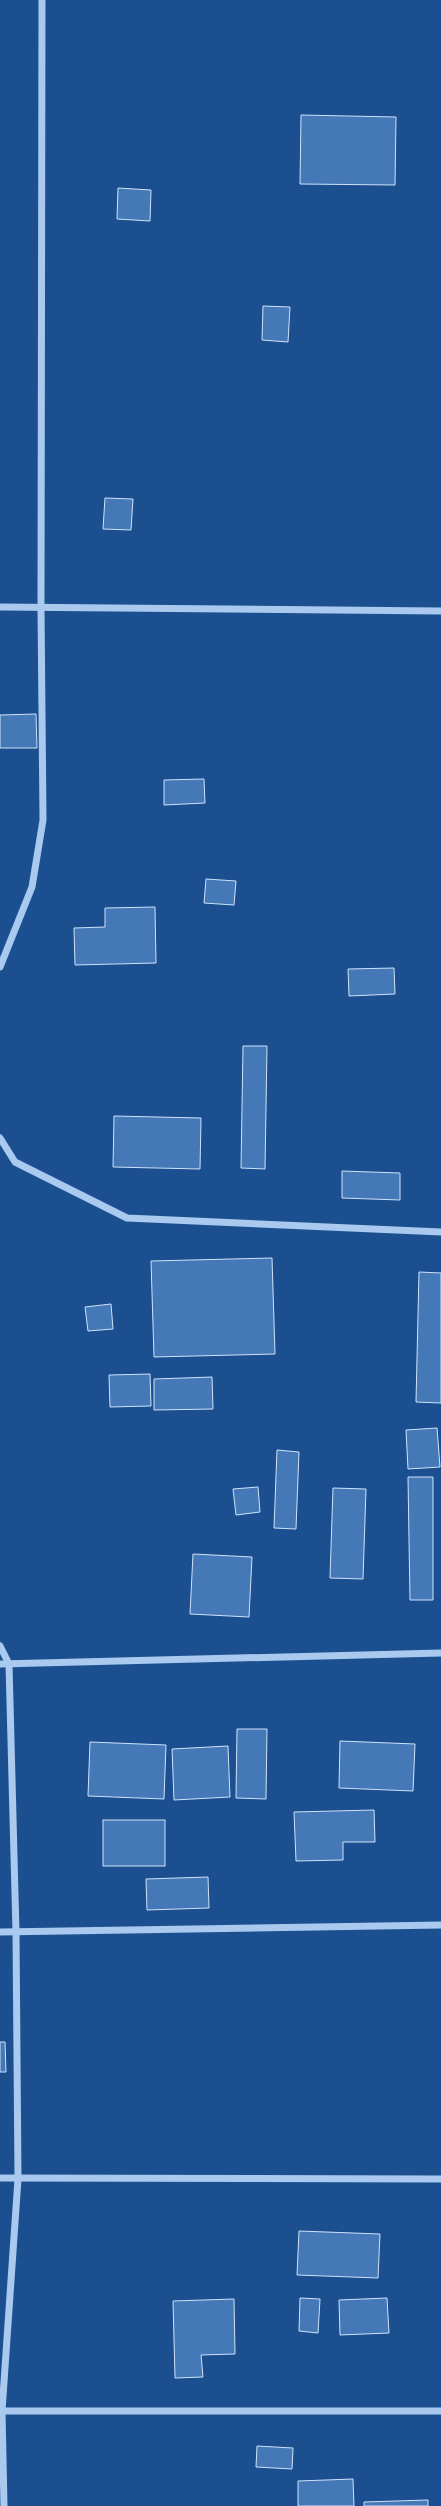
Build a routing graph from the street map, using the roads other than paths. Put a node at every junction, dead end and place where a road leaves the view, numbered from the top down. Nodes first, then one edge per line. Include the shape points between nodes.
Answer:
1 (42, 0) edge
2 (0, 607) edge
3 (41, 607) junction
4 (441, 611) edge
5 (0, 967) edge
6 (0, 1138) edge
7 (441, 1232) edge
8 (0, 1646) edge
9 (441, 1653) edge
10 (0, 1664) edge
11 (9, 1664) junction
12 (441, 1925) edge
13 (0, 1932) edge
14 (16, 1932) junction
15 (0, 2178) edge
16 (18, 2179) junction
17 (441, 2179) edge
18 (1, 2411) edge
19 (441, 2411) edge
20 (4, 2506) edge

1 - 3 street
2 - 3 street
3 - 4 street
3 - 5 street via 43,820 32,887
6 - 7 street via 15,1162 127,1218
8 - 11 street
9 - 11 street
10 - 11 street
11 - 14 street
12 - 14 street
13 - 14 street
14 - 16 street
15 - 16 street
16 - 17 street
16 - 18 street
18 - 19 street
18 - 20 street

